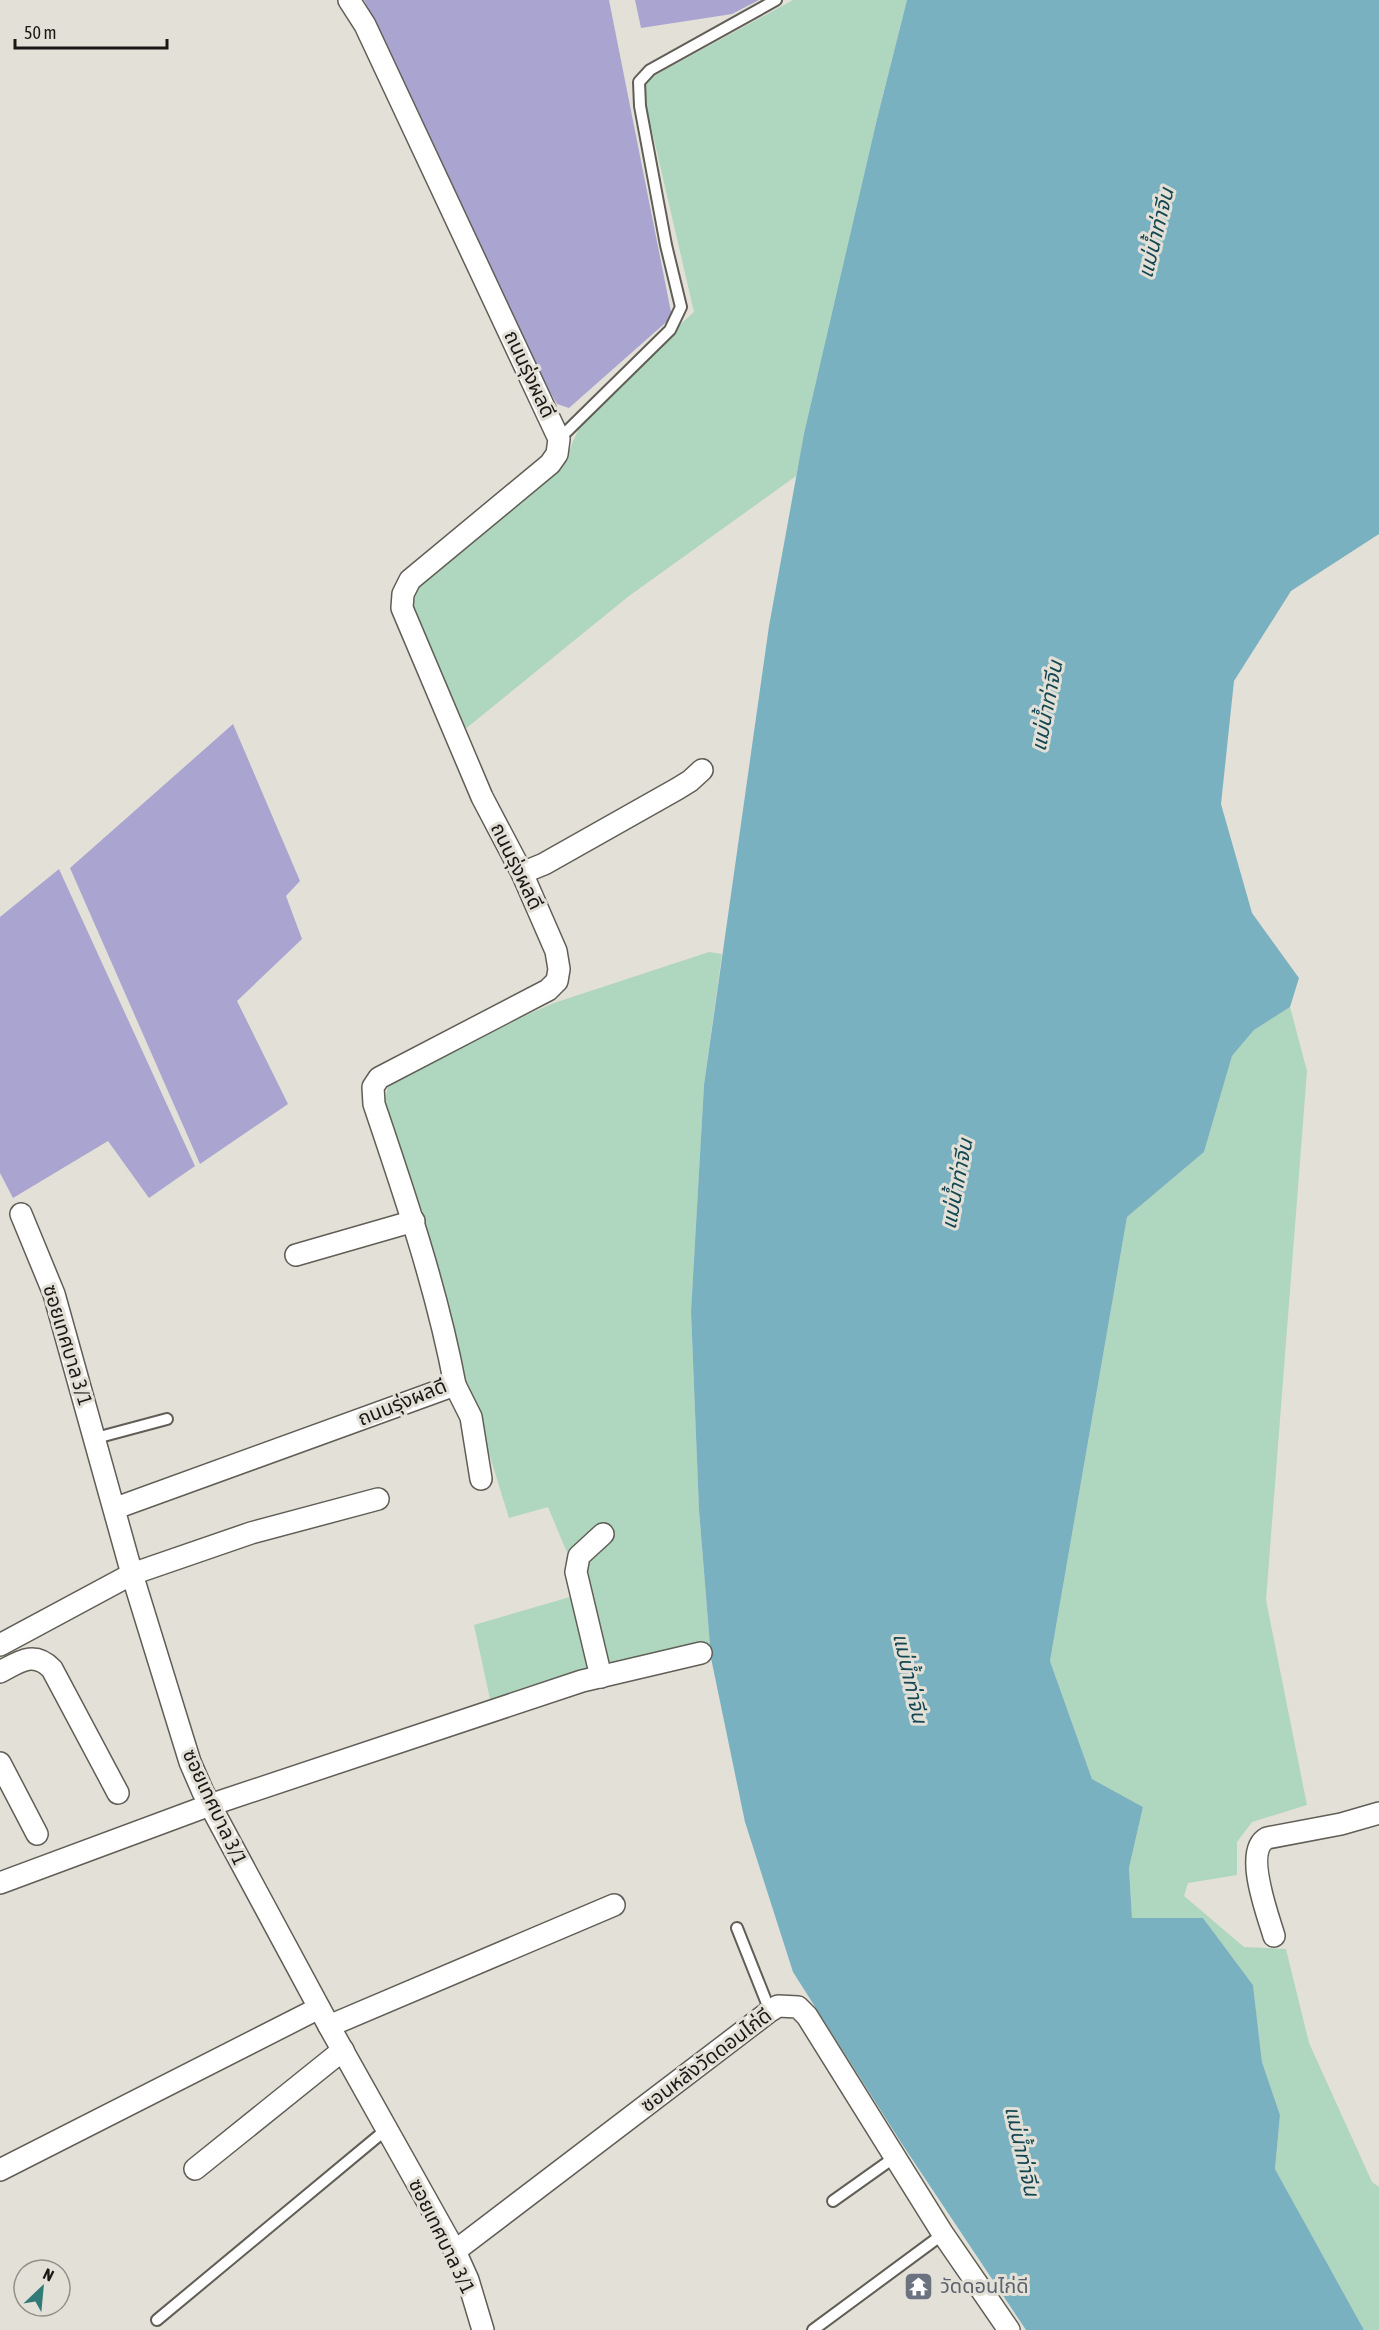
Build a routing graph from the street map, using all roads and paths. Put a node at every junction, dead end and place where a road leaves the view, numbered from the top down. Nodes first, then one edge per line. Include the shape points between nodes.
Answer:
1 (349, 0) edge
2 (776, 0) edge
3 (559, 439) junction
4 (702, 770) dead end
5 (522, 873) junction
6 (21, 1214) dead end
7 (414, 1221) junction
8 (296, 1255) dead end
9 (454, 1385) junction
10 (167, 1419) dead end
11 (96, 1438) junction
12 (482, 1479) dead end
13 (378, 1499) dead end
14 (116, 1508) junction
15 (603, 1534) dead end
16 (132, 1574) junction
17 (0, 1645) edge
18 (701, 1653) dead end
19 (0, 1672) edge
20 (601, 1677) junction
21 (0, 1763) edge
22 (118, 1793) dead end
23 (210, 1805) junction
24 (1379, 1813) edge
25 (38, 1834) dead end
26 (0, 1883) edge
27 (614, 1905) dead end
28 (737, 1928) dead end
29 (1274, 1936) dead end
30 (770, 2011) junction
31 (324, 2017) junction
32 (343, 2050) junction
33 (388, 2128) junction
34 (895, 2157) junction
35 (195, 2169) dead end
36 (0, 2170) edge
37 (833, 2201) dead end
38 (943, 2234) junction
39 (455, 2251) junction
40 (157, 2320) dead end
41 (483, 2330) edge
42 (813, 2330) edge
43 (1009, 2330) edge

1 - 3 street, ถนนรุ่งผลดี
2 - 3 lane via 650,70 639,82 642,118 681,307 670,330
3 - 5 street, ถนนรุ่งผลดี via 557,454 550,464 415,574 403,594 403,615 482,796
4 - 5 street via 677,789
5 - 7 street, ถนนรุ่งผลดี via 558,958 553,986 379,1078 372,1087 374,1104
6 - 11 street, ซอยเทศบาล 3/1 via 54,1294
7 - 8 street
7 - 9 street, ถนนรุ่งผลดี
9 - 12 street via 471,1417
9 - 14 street, ถนนรุ่งผลดี
10 - 11 lane
11 - 14 street, ซอยเทศบาล 3/1
13 - 16 street via 251,1533
14 - 16 street, ซอยเทศบาล 3/1
15 - 20 street via 579,1556 576,1572
16 - 17 street
16 - 23 street, ซอยเทศบาล 3/1 via 190,1762
18 - 20 street
19 - 22 street via 31,1658 52,1669
20 - 23 street
21 - 25 street
23 - 26 street
23 - 31 street, ซอยเทศบาล 3/1
24 - 29 street via 1267,1838 1260,1843 1256,1851 1257,1873
27 - 31 street
28 - 30 lane
30 - 34 street, ซอนหลังวัดดอนไก่ดี via 778,2006 798,2007 807,2016
30 - 39 street, ซอนหลังวัดดอนไก่ดี
31 - 32 street, ซอยเทศบาล 3/1
31 - 36 street
32 - 33 street, ซอยเทศบาล 3/1
32 - 35 street
33 - 39 street, ซอยเทศบาล 3/1
33 - 40 lane
34 - 37 lane
34 - 38 street, ซอนหลังวัดดอนไก่ดี
38 - 42 lane
38 - 43 street, ซอนหลังวัดดอนไก่ดี
39 - 41 street, ซอยเทศบาล 3/1

